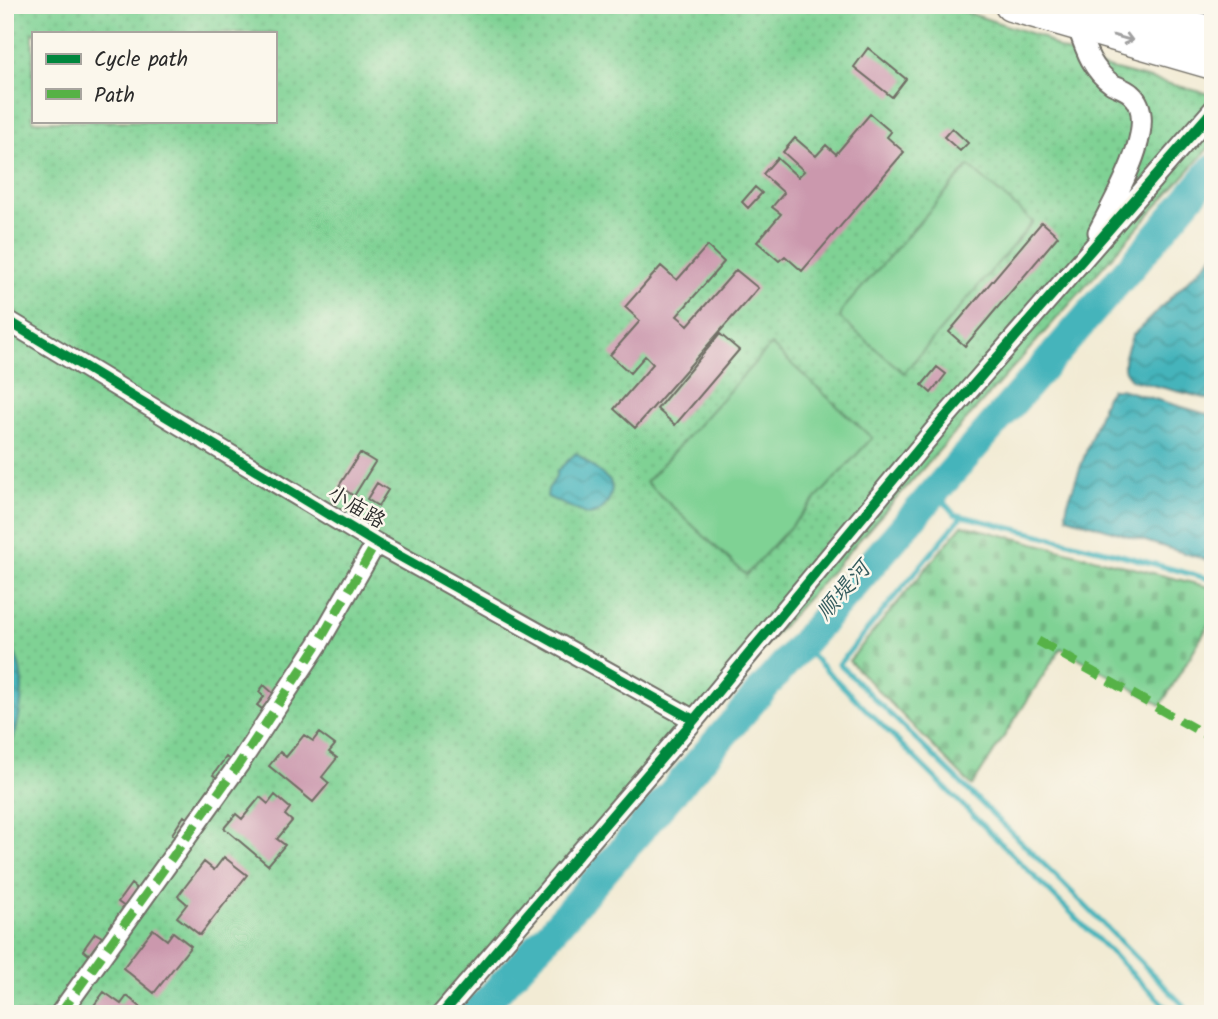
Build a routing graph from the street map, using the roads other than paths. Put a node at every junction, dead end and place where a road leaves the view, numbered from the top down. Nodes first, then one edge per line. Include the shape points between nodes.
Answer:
1 (1011, 5) edge
2 (1106, 5) edge
3 (1077, 25) junction
4 (1213, 33) edge
5 (1213, 63) edge
6 (1213, 110) edge
7 (1087, 255) junction
8 (5, 319) edge
9 (376, 543) junction
10 (694, 720) junction
11 (60, 1014) edge
12 (442, 1014) edge

1 - 3 main road
2 - 4 main road
3 -> 5 main road
3 - 7 street via 1088,58 1106,78 1131,94 1139,105 1141,121 1133,159
6 - 7 street
7 - 10 street via 942,421
8 - 9 street, 小庙路
9 - 10 street, 小庙路
9 - 11 street via 318,644 239,764
10 - 12 street

